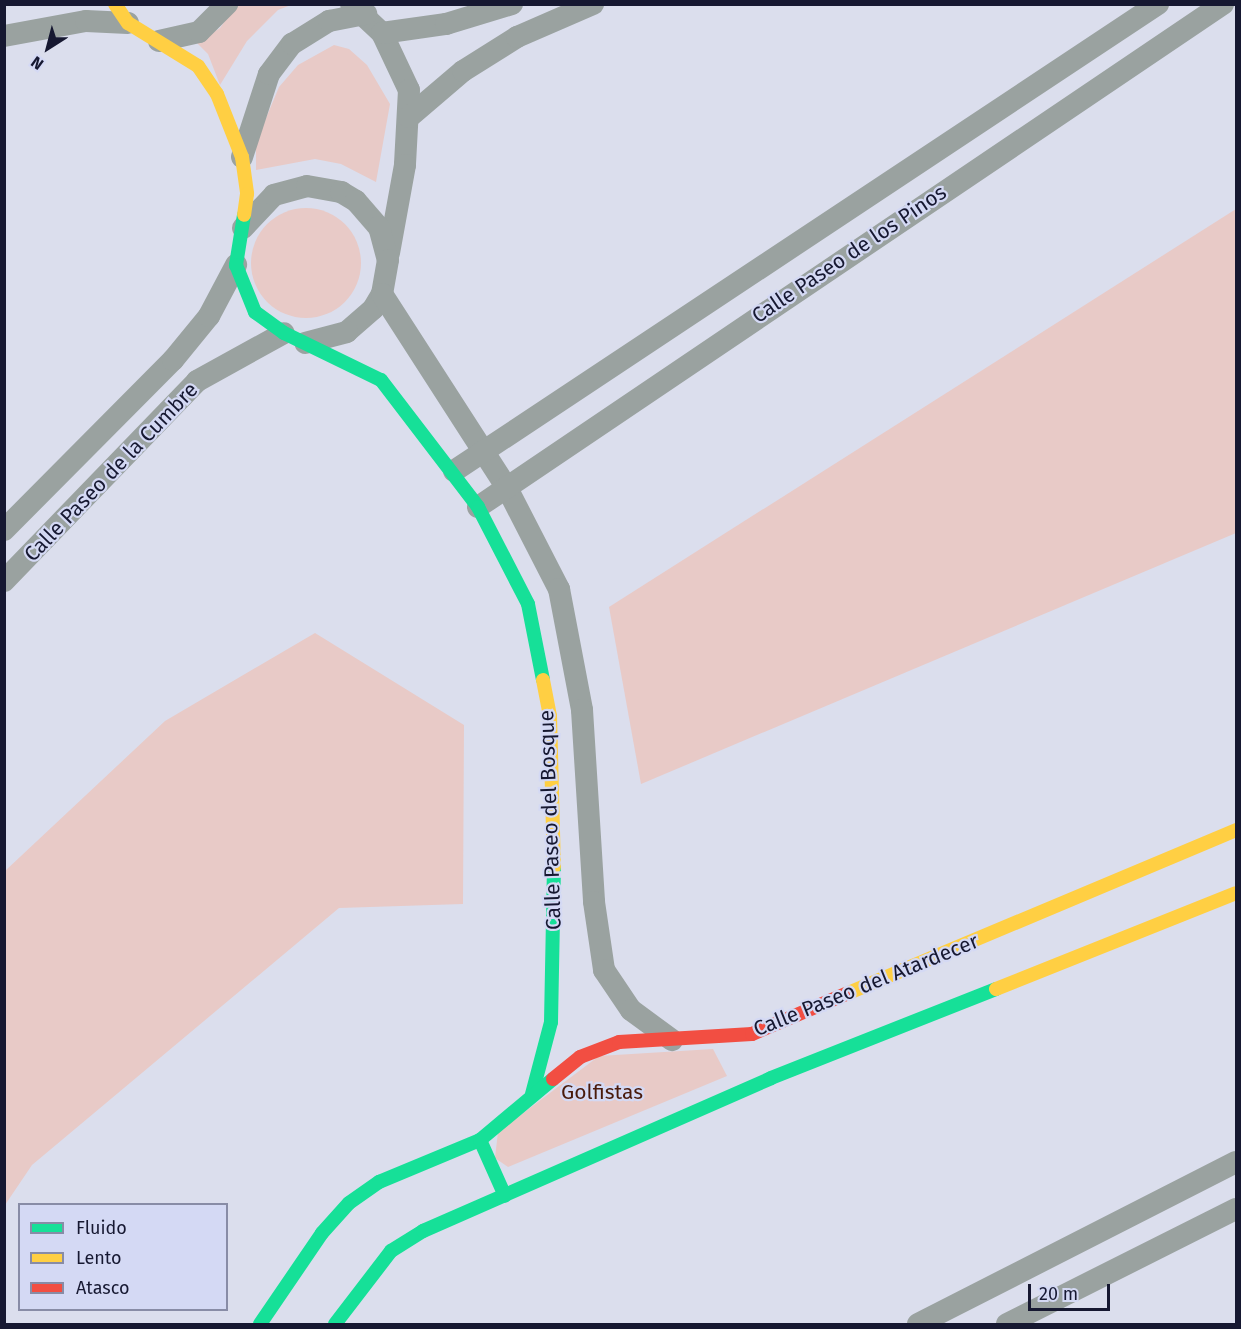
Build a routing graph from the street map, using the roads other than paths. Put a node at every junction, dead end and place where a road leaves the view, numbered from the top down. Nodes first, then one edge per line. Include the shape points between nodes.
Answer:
1 (227, 4) edge
2 (512, 4) edge
3 (593, 4) edge
4 (1158, 4) edge
5 (1223, 4) edge
6 (358, 9) edge
7 (122, 14) edge
8 (1118, 32) junction
9 (382, 33) junction
10 (4, 36) edge
11 (159, 41) junction
12 (1137, 62) junction
13 (409, 117) junction
14 (242, 157) junction
15 (240, 234) junction
16 (388, 260) junction
17 (237, 265) junction
18 (382, 294) junction
19 (284, 333) junction
20 (305, 343) junction
21 (483, 452) junction
22 (454, 471) junction
23 (507, 488) junction
24 (478, 507) junction
25 (4, 530) edge
26 (4, 581) edge
27 (1236, 830) edge
28 (1236, 893) edge
29 (752, 1034) junction
30 (672, 1040) junction
31 (771, 1078) junction
32 (532, 1094) junction
33 (480, 1140) junction
34 (1236, 1162) edge
35 (505, 1196) junction
36 (1234, 1216) edge
37 (260, 1324) edge
38 (335, 1324) edge
39 (918, 1324) edge
40 (1006, 1324) edge

1 - 11 street via 199,32
2 - 9 street via 447,24
3 - 13 street via 517,37 463,71
4 - 8 street, Calle Paseo de los Pinos
5 - 12 street, Calle Paseo de los Pinos
6 - 9 street
6 - 14 street via 292,44 269,75
7 - 10 street
7 - 11 street, Calle Paseo del Bosque
8 - 12 street
8 - 21 street, Calle Paseo de los Pinos
9 - 13 street via 409,90
11 - 14 street, Calle Paseo del Bosque via 198,66 217,94
12 - 23 street, Calle Paseo de los Pinos
13 - 16 street
14 - 15 street, Calle Paseo del Bosque via 247,194
15 - 16 street via 248,218 274,195 307,186 324,188 348,197 369,213 379,227
15 - 17 street, Calle Paseo del Bosque
16 - 18 street
17 - 19 street, Calle Paseo del Bosque via 239,282 255,312
17 - 25 street, Calle Paseo de la Cumbre via 209,316 173,360
18 - 20 street via 373,309 347,332
18 - 21 street, Calle Paseo del Bosque
19 - 20 street, Calle Paseo del Bosque
19 - 26 street, Calle Paseo de la Cumbre via 197,381
20 - 22 street, Calle Paseo del Bosque via 381,380
21 - 22 street, Calle Paseo de los Pinos
21 - 23 street, Calle Paseo del Bosque
22 - 24 street, Calle Paseo del Bosque
23 - 24 street, Calle Paseo de los Pinos
23 - 30 street, Calle Paseo del Bosque via 559,589 582,710 594,902 604,969 614,991 631,1010
24 - 32 street, Calle Paseo del Bosque via 528,604 550,716 554,1002 545,1054
27 - 29 street, Calle Paseo del Atardecer
28 - 31 street
29 - 30 street, Calle Paseo del Atardecer
29 - 31 street
30 - 32 street, Calle Paseo del Atardecer via 619,1042 580,1057
31 - 35 street
32 - 33 street, Calle Paseo del Atardecer
33 - 35 street
33 - 37 street, Calle Paseo del Atardecer via 379,1182 349,1203 322,1233
34 - 39 street
35 - 38 street via 423,1231 391,1251
36 - 40 street

